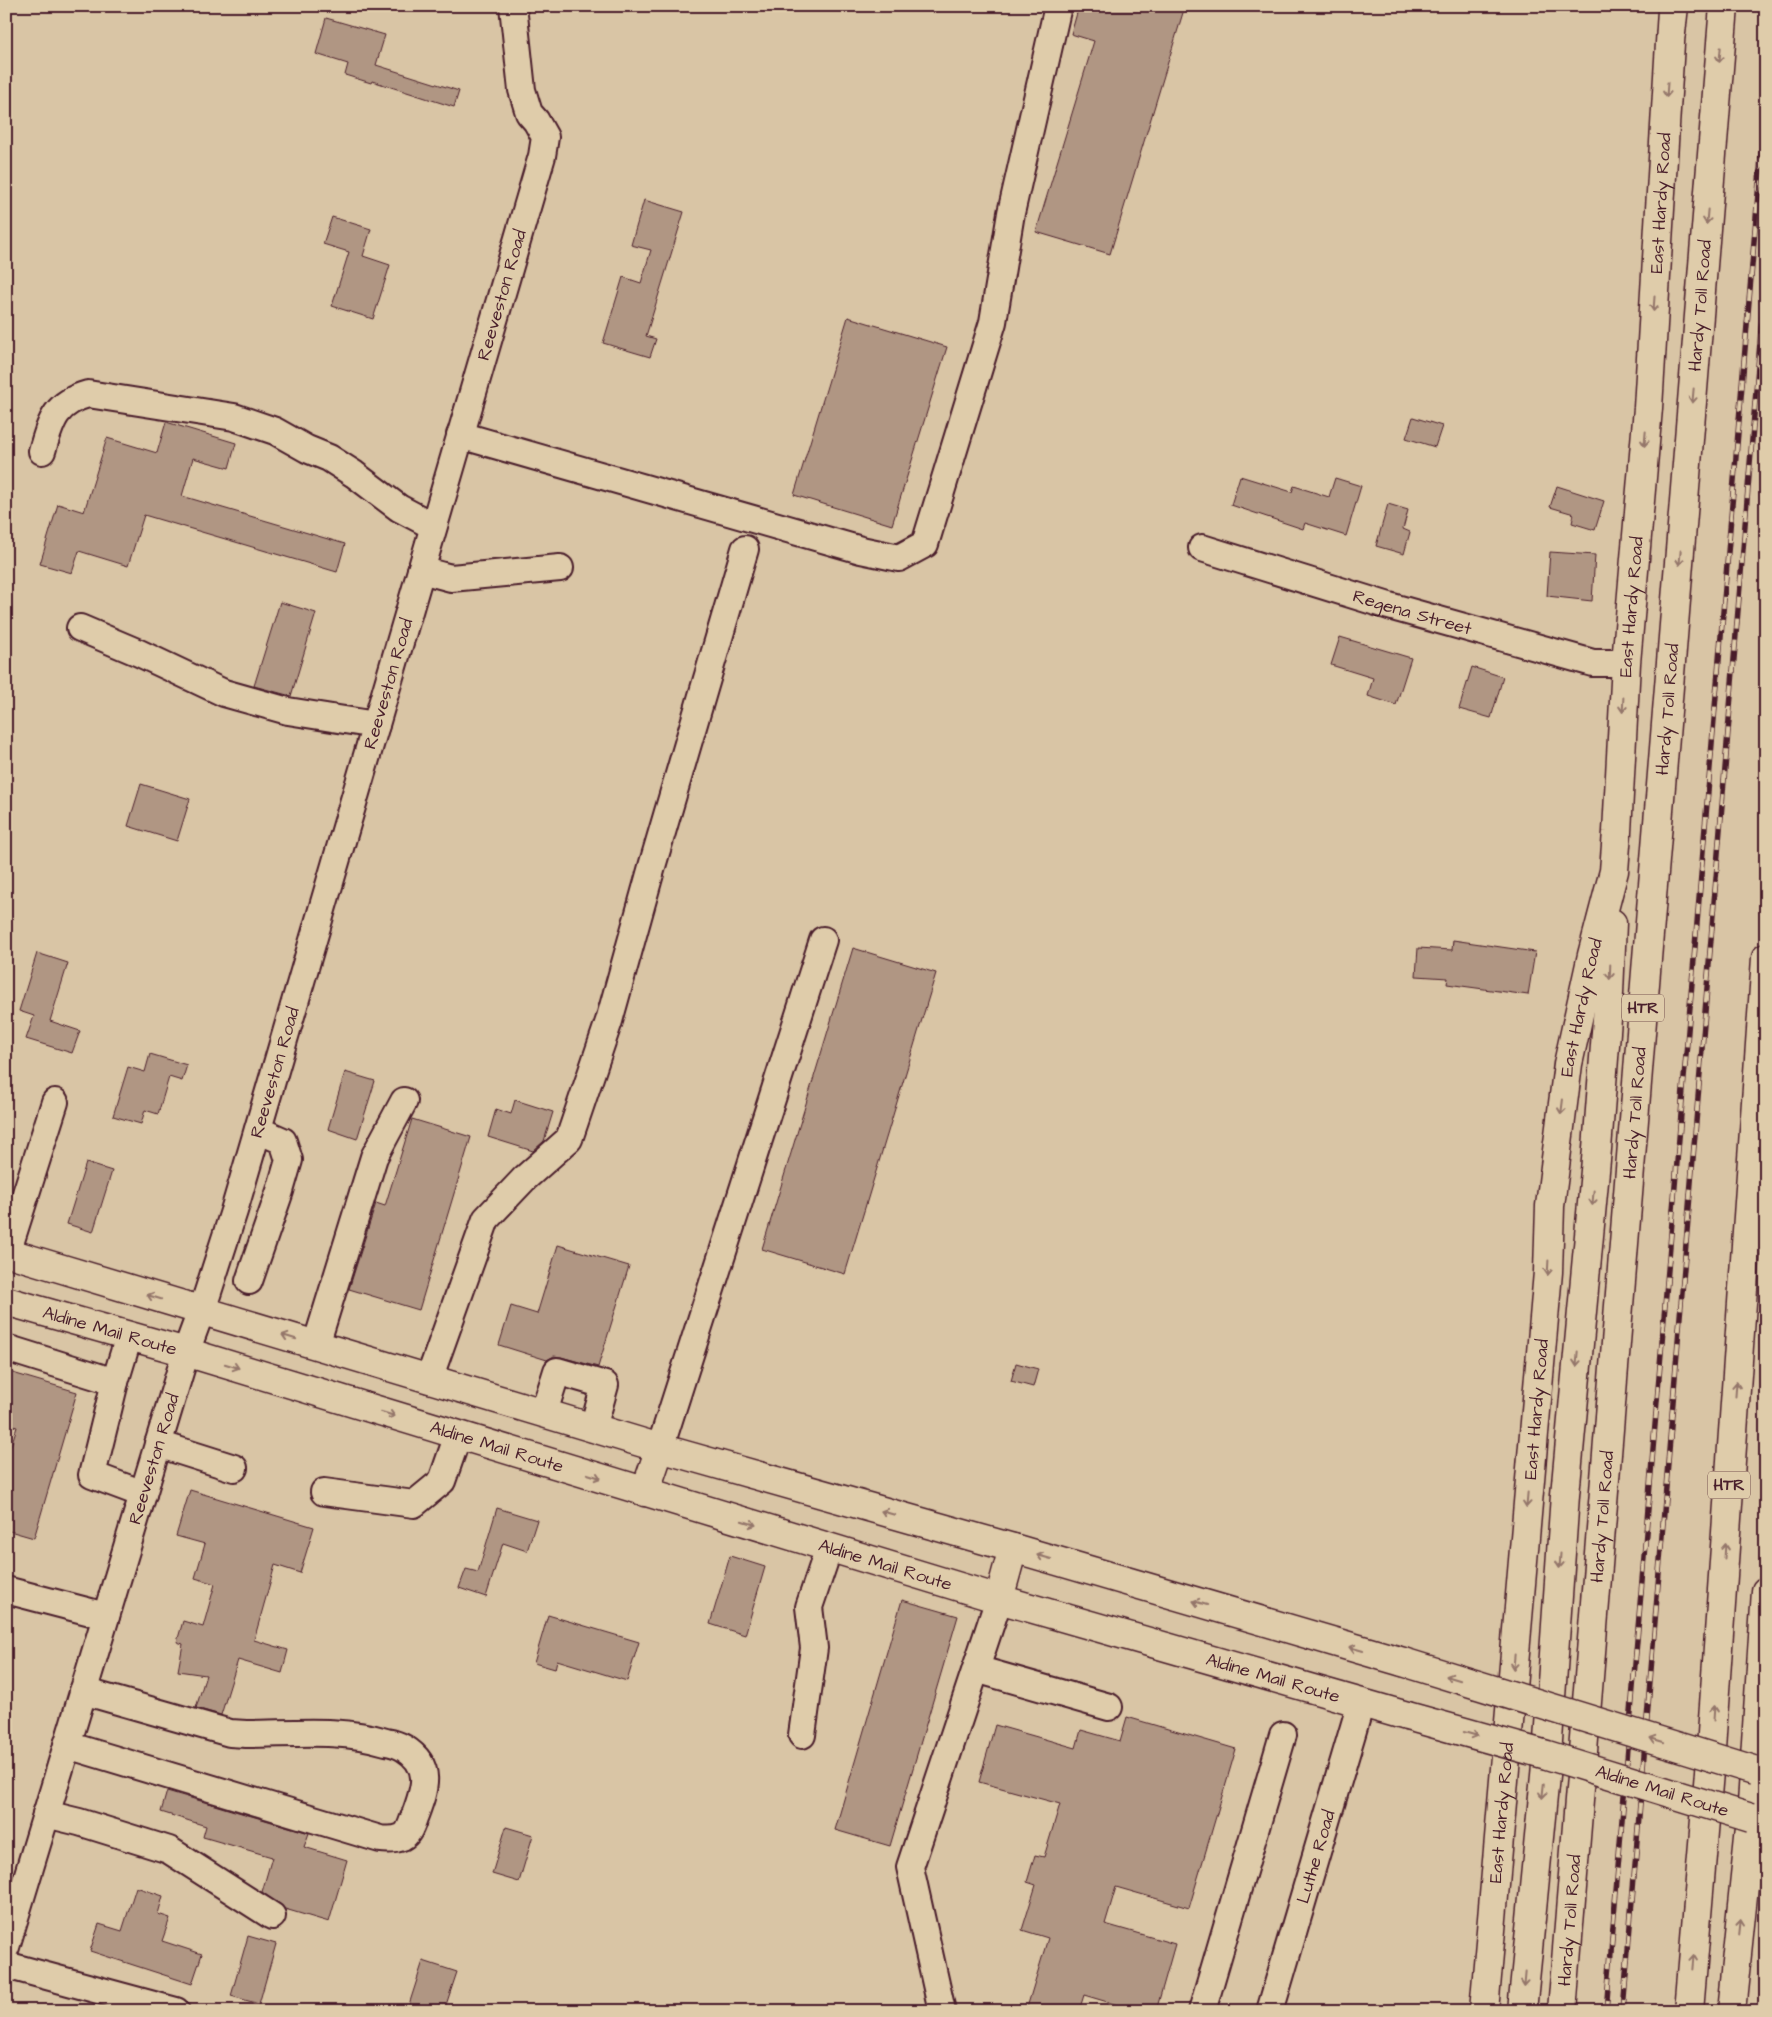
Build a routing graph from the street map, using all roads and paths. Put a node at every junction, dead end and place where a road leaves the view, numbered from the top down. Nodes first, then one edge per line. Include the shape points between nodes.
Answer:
1 (513, 6) edge
2 (1058, 6) edge
3 (1673, 6) edge
4 (1724, 6) edge
5 (460, 435) junction
6 (42, 451) dead end
7 (433, 526) junction
8 (1202, 548) dead end
9 (745, 549) dead end
10 (560, 568) dead end
11 (420, 570) junction
12 (80, 628) dead end
13 (1626, 663) junction
14 (376, 725) junction
15 (1614, 871) junction
16 (823, 940) dead end
17 (1766, 958) edge
18 (404, 1101) dead end
19 (55, 1102) dead end
20 (258, 1130) junction
21 (7, 1252) edge
22 (249, 1281) dead end
23 (6, 1301) edge
24 (201, 1311) junction
25 (129, 1336) junction
26 (316, 1345) junction
27 (6, 1348) edge
28 (186, 1352) junction
29 (429, 1379) junction
30 (115, 1382) junction
31 (544, 1412) junction
32 (593, 1428) junction
33 (458, 1435) junction
34 (158, 1444) junction
35 (660, 1448) junction
36 (234, 1468) dead end
37 (324, 1492) dead end
38 (645, 1492) junction
39 (143, 1494) junction
40 (830, 1548) junction
41 (1012, 1548) junction
42 (6, 1590) edge
43 (1766, 1592) edge
44 (999, 1599) junction
45 (106, 1616) junction
46 (976, 1669) junction
47 (83, 1691) junction
48 (1361, 1703) junction
49 (1109, 1707) dead end
50 (1550, 1707) junction
51 (802, 1735) dead end
52 (1283, 1735) dead end
53 (67, 1744) junction
54 (1547, 1755) junction
55 (1760, 1771) edge
56 (46, 1814) junction
57 (1758, 1820) edge
58 (272, 1916) dead end
59 (6, 1947) edge
60 (6, 1964) edge
61 (176, 2011) edge
62 (942, 2011) edge
63 (1202, 2011) edge
64 (1270, 2011) edge
65 (1484, 2011) edge
66 (1522, 2011) edge
67 (1562, 2011) edge
68 (1688, 2011) edge
69 (1731, 2011) edge

1 - 5 street, Reeveston Road via 522,90 529,113 545,137
2 - 5 street via 1011,213 993,322 925,544 899,558 861,550
3 -> 13 main road, East Hardy Road via 1648,408
4 -> 67 main road, Hardy Toll Road / HTR
5 - 7 street, Reeveston Road
6 - 7 street via 52,420 60,408 74,398 88,394 234,417 275,431 329,458 399,508
7 - 11 street, Reeveston Road
8 - 13 street, Regena Street via 1389,606 1593,663
9 - 29 street via 610,1021 569,1139 486,1219
10 - 11 street via 451,578
11 - 14 street, Reeveston Road
12 - 14 street via 224,693 288,711
13 -> 15 main road, East Hardy Road
14 - 20 street, Reeveston Road
15 -> 50 main road via 1609,993 1564,1495
15 -> 65 main road, East Hardy Road via 1568,1064 1550,1206 1548,1272
16 - 35 street
68 -> 17 main road, HTR via 1711,1748
18 - 26 street via 374,1157
19 - 21 street
20 - 22 street via 283,1141 289,1160
20 - 24 street, Reeveston Road
24 -> 21 main road
23 - 25 main road, Aldine Mail Route
26 -> 24 main road
24 - 28 street, Reeveston Road
25 - 28 main road, Aldine Mail Route
25 - 30 street
26 - 29 main road
27 - 30 street
28 -> 33 main road, Aldine Mail Route
28 - 34 street, Reeveston Road
29 - 31 main road
30 - 39 street via 92,1476
31 - 32 main road
31 - 32 street via 556,1371 605,1384
32 - 35 main road
33 - 37 street via 442,1482 414,1504
33 -> 38 main road, Aldine Mail Route
34 - 36 street
34 - 39 street, Reeveston Road
35 - 38 main road
41 -> 35 main road
38 -> 40 main road, Aldine Mail Route
39 - 45 street, Reeveston Road
40 - 44 main road, Aldine Mail Route
40 - 51 street via 809,1608 814,1648
41 - 44 main road
50 -> 41 main road, bridge
42 - 45 street
43 - 55 main road
44 - 46 street
44 - 48 main road, Aldine Mail Route
45 - 47 street, Reeveston Road
46 - 49 street
46 - 62 street via 910,1867
47 - 53 street, Reeveston Road
47 - 53 street via 230,1733 365,1735 402,1746 416,1756 424,1775 425,1788 409,1831 403,1837 380,1839
48 -> 54 main road, Aldine Mail Route, bridge
48 - 64 street, Luthe Road
50 - 54 main road
55 -> 50 main road, bridge
52 - 63 street
53 - 56 street, Reeveston Road
54 - 57 main road, Aldine Mail Route, bridge
54 -> 66 main road
55 - 57 main road
56 - 58 street via 169,1850
56 - 59 street, Reeveston Road
69 -> 57 main road
60 - 61 street

